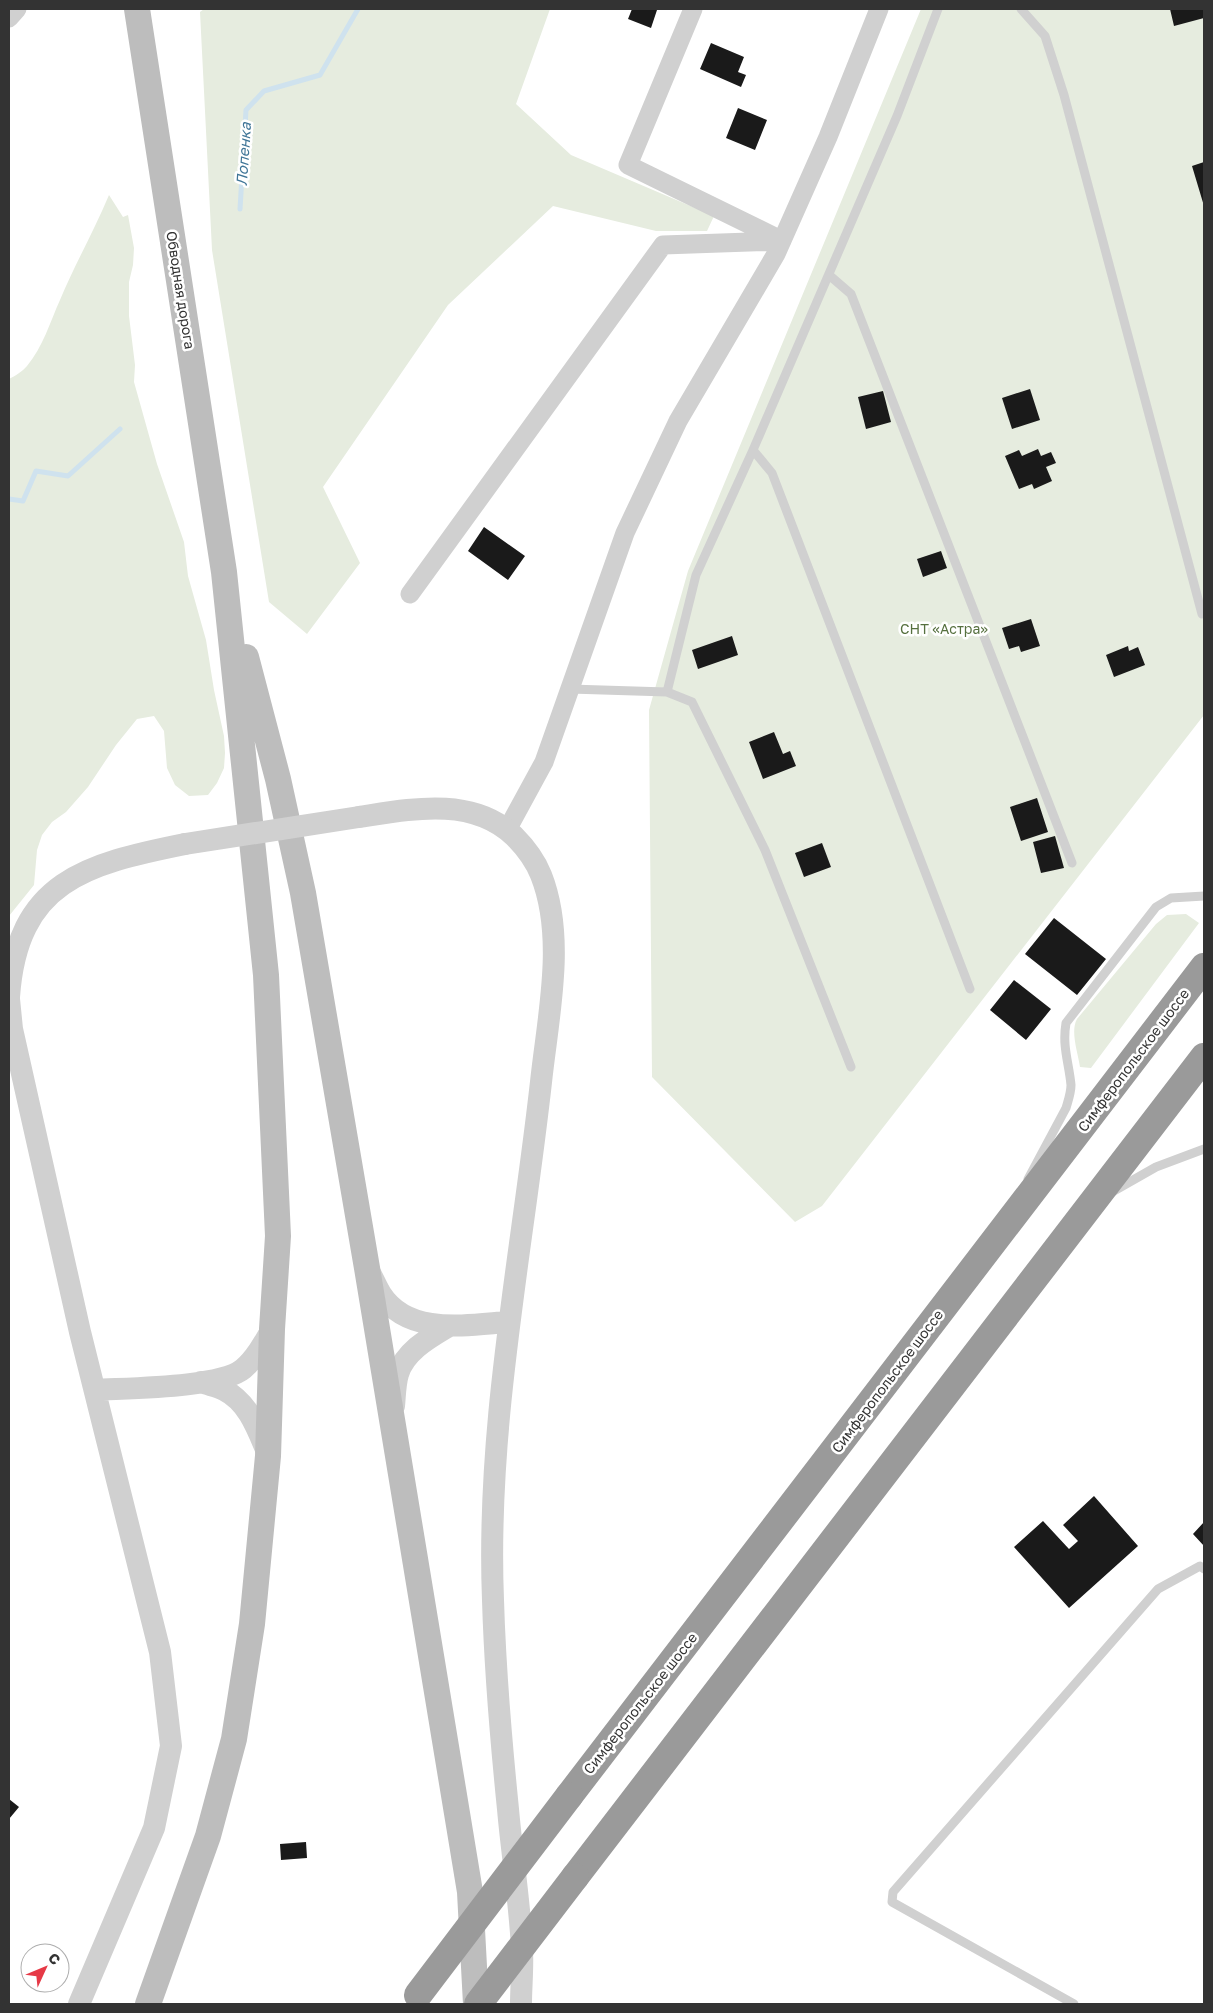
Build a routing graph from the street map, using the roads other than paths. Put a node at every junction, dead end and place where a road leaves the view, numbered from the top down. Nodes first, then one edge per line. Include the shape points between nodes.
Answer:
1 (17, 9) edge
2 (137, 9) edge
3 (693, 9) edge
4 (879, 9) edge
5 (938, 9) edge
6 (1021, 9) edge
7 (9, 18) edge
8 (782, 241) junction
9 (829, 275) junction
10 (753, 450) junction
11 (224, 572) junction
12 (410, 594) dead end
13 (1202, 614) dead end
14 (570, 689) junction
15 (667, 692) junction
16 (507, 830) junction
17 (1072, 863) dead end
18 (1204, 896) edge
19 (1204, 967) edge
20 (970, 989) dead end
21 (9, 998) edge
22 (1204, 1057) edge
23 (850, 1068) dead end
24 (1204, 1149) edge
25 (1088, 1206) junction
26 (1006, 1227) junction
27 (367, 1268) junction
28 (508, 1322) junction
29 (449, 1326) junction
30 (272, 1329) junction
31 (201, 1382) junction
32 (95, 1390) junction
33 (393, 1417) junction
34 (268, 1456) junction
35 (1204, 1569) edge
36 (415, 2000) edge
37 (80, 2004) edge
38 (148, 2004) edge
39 (477, 2004) edge
40 (521, 2004) edge
41 (1074, 2004) edge

1 - 7 street
2 - 11 main road, Обводная дорога
3 - 8 street via 628,164
4 - 8 street
5 - 9 lane via 897,116
6 - 13 lane via 1045,36 1064,95
8 - 12 street via 663,245
8 - 14 street via 674,430 625,534
9 - 10 lane
9 - 17 lane via 852,294
10 - 15 lane via 696,575
10 - 20 lane via 772,473
11 - 27 main road via 278,779 303,893
11 - 30 main road via 266,975 278,1236
14 - 15 lane
14 - 16 street via 544,762
15 - 23 lane via 692,702 765,850
16 - 21 street, bridge via 483,816 453,809 406,810 125,856 90,868 40,904 24,928 16,949
16 - 28 street via 526,848 541,873 553,914 553,965 537,1118
18 - 26 lane via 1171,898 1156,907 1066,1023 1063,1038 1071,1087 1068,1103 1035,1163
19 - 26 highway, Симферопольское шоссе
21 - 32 street via 12,1030
22 - 25 highway
24 - 25 lane via 1156,1166
25 - 39 highway, bridge
26 - 36 highway, Симферопольское шоссе, bridge
27 - 29 street via 382,1295 398,1312 423,1323
27 - 33 main road
28 - 29 street
28 - 40 street via 499,1416 492,1599 522,1950
29 - 33 street via 407,1357 398,1374
30 - 31 street via 242,1370 226,1378
30 - 34 main road
31 - 32 street
31 - 34 street via 224,1390 240,1402 254,1420
32 - 37 street via 160,1652 171,1746 154,1828
33 - 39 main road via 470,1892
34 - 38 main road via 252,1624 234,1739 208,1836
35 - 41 lane via 1200,1566 1158,1589 892,1892 892,1902

